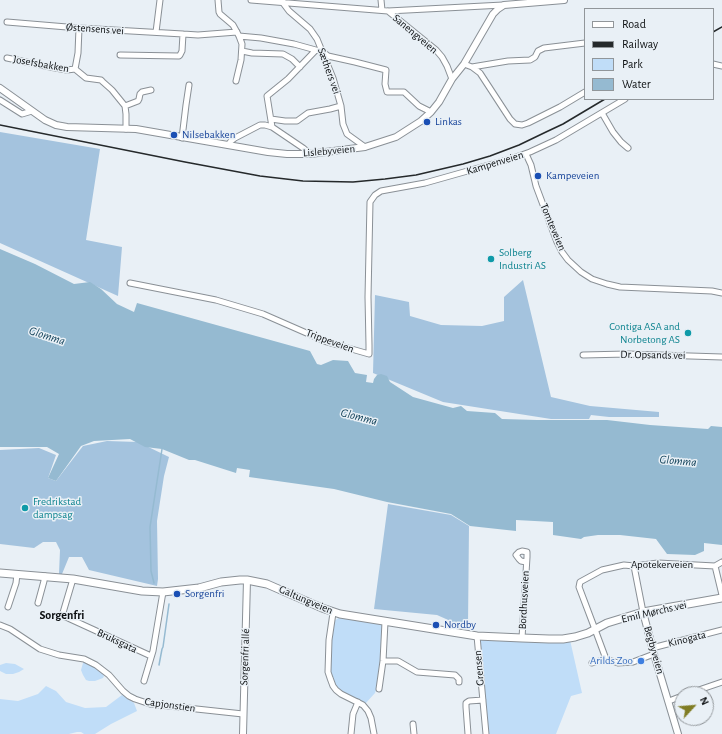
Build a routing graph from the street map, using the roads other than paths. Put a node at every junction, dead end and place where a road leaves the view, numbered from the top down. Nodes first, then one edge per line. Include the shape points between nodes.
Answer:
1 (160, 0) edge
2 (218, 0) edge
3 (251, 0) edge
4 (381, 0) edge
5 (564, 0) edge
6 (283, 1) edge
7 (523, 1) edge
8 (504, 5) junction
9 (382, 10) junction
10 (388, 11) junction
11 (7, 22) dead end
12 (79, 28) junction
13 (156, 32) junction
14 (183, 34) junction
15 (238, 34) junction
16 (584, 43) edge
17 (242, 51) junction
18 (316, 51) junction
19 (323, 52) junction
20 (120, 55) dead end
21 (7, 58) dead end
22 (464, 64) junction
23 (300, 67) junction
24 (472, 67) junction
25 (76, 69) junction
26 (452, 79) junction
27 (236, 80) dead end
28 (190, 86) dead end
29 (0, 88) edge
30 (151, 90) dead end
31 (584, 93) edge
32 (0, 100) edge
33 (623, 100) edge
34 (125, 106) junction
35 (341, 106) junction
36 (32, 111) junction
37 (431, 112) junction
38 (602, 113) junction
39 (271, 119) junction
40 (272, 127) junction
41 (126, 129) junction
42 (182, 138) junction
43 (228, 146) junction
44 (365, 147) junction
45 (628, 148) dead end
46 (310, 154) junction
47 (526, 154) junction
48 (381, 191) joint
49 (130, 283) dead end
50 (722, 293) edge
51 (583, 355) dead end
52 (722, 357) edge
53 (526, 562) dead end
54 (722, 562) edge
55 (634, 566) junction
56 (715, 566) junction
57 (0, 573) edge
58 (17, 574) junction
59 (45, 576) junction
60 (73, 579) junction
61 (246, 580) junction
62 (163, 592) junction
63 (722, 596) edge
64 (38, 603) dead end
65 (8, 608) dead end
66 (643, 612) junction
67 (333, 613) junction
68 (385, 622) junction
69 (0, 625) edge
70 (595, 630) junction
71 (722, 630) edge
72 (477, 636) junction
73 (522, 638) junction
74 (652, 648) junction
75 (654, 654) junction
76 (151, 656) junction
77 (606, 659) junction
78 (383, 661) junction
79 (592, 663) dead end
80 (144, 681) dead end
81 (459, 682) dead end
82 (722, 682) edge
83 (710, 686) edge
84 (379, 689) dead end
85 (674, 699) edge
86 (482, 700) junction
87 (669, 701) junction
88 (358, 702) junction
89 (243, 714) junction
90 (413, 724) dead end
91 (243, 734) edge
92 (351, 734) edge
93 (374, 734) edge
94 (414, 734) edge
95 (468, 734) edge
96 (486, 734) edge
97 (678, 734) edge

1 - 13 street
2 - 15 street via 220,14 230,22
3 - 6 street
4 - 9 street, Sanengveien
5 - 7 street
6 - 9 street
6 - 19 street, Sæthers vei via 293,15 314,34
7 - 8 street
8 - 10 street
8 - 22 street, Lislebyveien via 493,14
9 - 10 street
10 - 26 street, Sanengveien via 436,50
11 - 12 street, Østensens vei
12 - 13 street, Østensens vei
12 - 25 street, Josefsbakken
13 - 14 street, Østensens vei
14 - 15 street, Østensens vei
14 - 20 street via 182,51 179,56
15 - 17 street
15 - 18 street, Østensens vei via 281,41
16 - 24 street via 544,48 530,60
17 - 23 street via 283,54
17 - 27 street
18 - 19 street, Østensens vei
18 - 23 street
19 - 35 street, Sæthers vei
19 - 37 street, Østensens vei via 328,56 386,70 387,92 404,92 419,106
21 - 25 street, Josefsbakken via 67,70
22 - 24 street
22 - 26 street, Lislebyveien
23 - 39 street via 267,96
24 - 31 street via 480,73 515,124 528,123
25 - 34 street, Josefsbakken via 86,78 103,82
26 - 37 street, Lislebyveien
28 - 42 street
29 - 36 street, Lislebyveien
30 - 34 street via 141,92 138,101
32 - 36 street, Lislebyveien via 22,114
33 - 38 street, Kampenveien
34 - 41 street
35 - 39 street via 308,113 297,121
35 - 44 street, Sæthers vei via 347,134
36 - 41 street, Lislebyveien via 56,125
37 - 44 street, Lislebyveien via 396,137
38 - 45 street via 621,142
38 - 47 street, Kampenveien
39 - 40 street
40 - 43 street via 260,125 235,138
40 - 46 street
41 - 42 street, Lislebyveien
42 - 43 street, Lislebyveien
43 - 46 street, Lislebyveien via 268,152
44 - 46 street, Lislebyveien
47 - 48 street, Kampenveien via 425,183
47 - 50 street, Tomteveien via 557,242 568,260 581,272 620,287
48 - 49 street, Trippeveien via 370,202 368,354 328,342 263,314 216,300
51 - 52 street, Dr. Opsands vei
53 - 73 street, Bordhusveien
54 - 56 street
55 - 56 street, Apotekerveien via 658,563
55 - 66 street, Begbyveien
55 - 70 street, Apotekerveien via 624,565 602,570 580,582 579,587
56 - 63 street
57 - 58 main road, Galtungveien
58 - 59 main road, Galtungveien
58 - 65 street
59 - 60 main road, Galtungveien
59 - 64 street
60 - 62 main road, Galtungveien via 142,591
60 - 76 street, Bruksgata via 62,616
61 - 62 main road, Galtungveien
61 - 67 main road, Galtungveien via 267,584
61 - 89 street, Sorgenfri allé
62 - 76 street, Bruksgata
63 - 66 main road, Emil Mørchs vei
66 - 70 main road, Emil Mørchs vei via 607,623
66 - 74 street, Begbyveien
67 - 68 main road, Galtungveien
67 - 88 street via 328,672 336,690
68 - 72 main road, Galtungveien
68 - 78 street
69 - 89 street, Capjonstien via 40,649 84,659 96,665 135,699 150,704
70 - 73 main road, Galtungveien via 563,639
70 - 77 street
71 - 74 street, Kinogata
72 - 73 main road, Galtungveien
72 - 86 street, Grensen
74 - 75 street, Begbyveien
75 - 77 street via 633,662 618,663
75 - 87 street, Begbyveien
76 - 80 street, Bruksgata
77 - 79 street
78 - 81 street via 398,661 417,672 455,675
78 - 84 street
82 - 83 street
85 - 87 street
86 - 95 street, Grensen via 466,703
86 - 96 street, Grensen
87 - 97 street, Begbyveien
88 - 92 street via 353,714
88 - 93 street via 368,711
89 - 91 street, Sorgenfri allé
90 - 94 street

